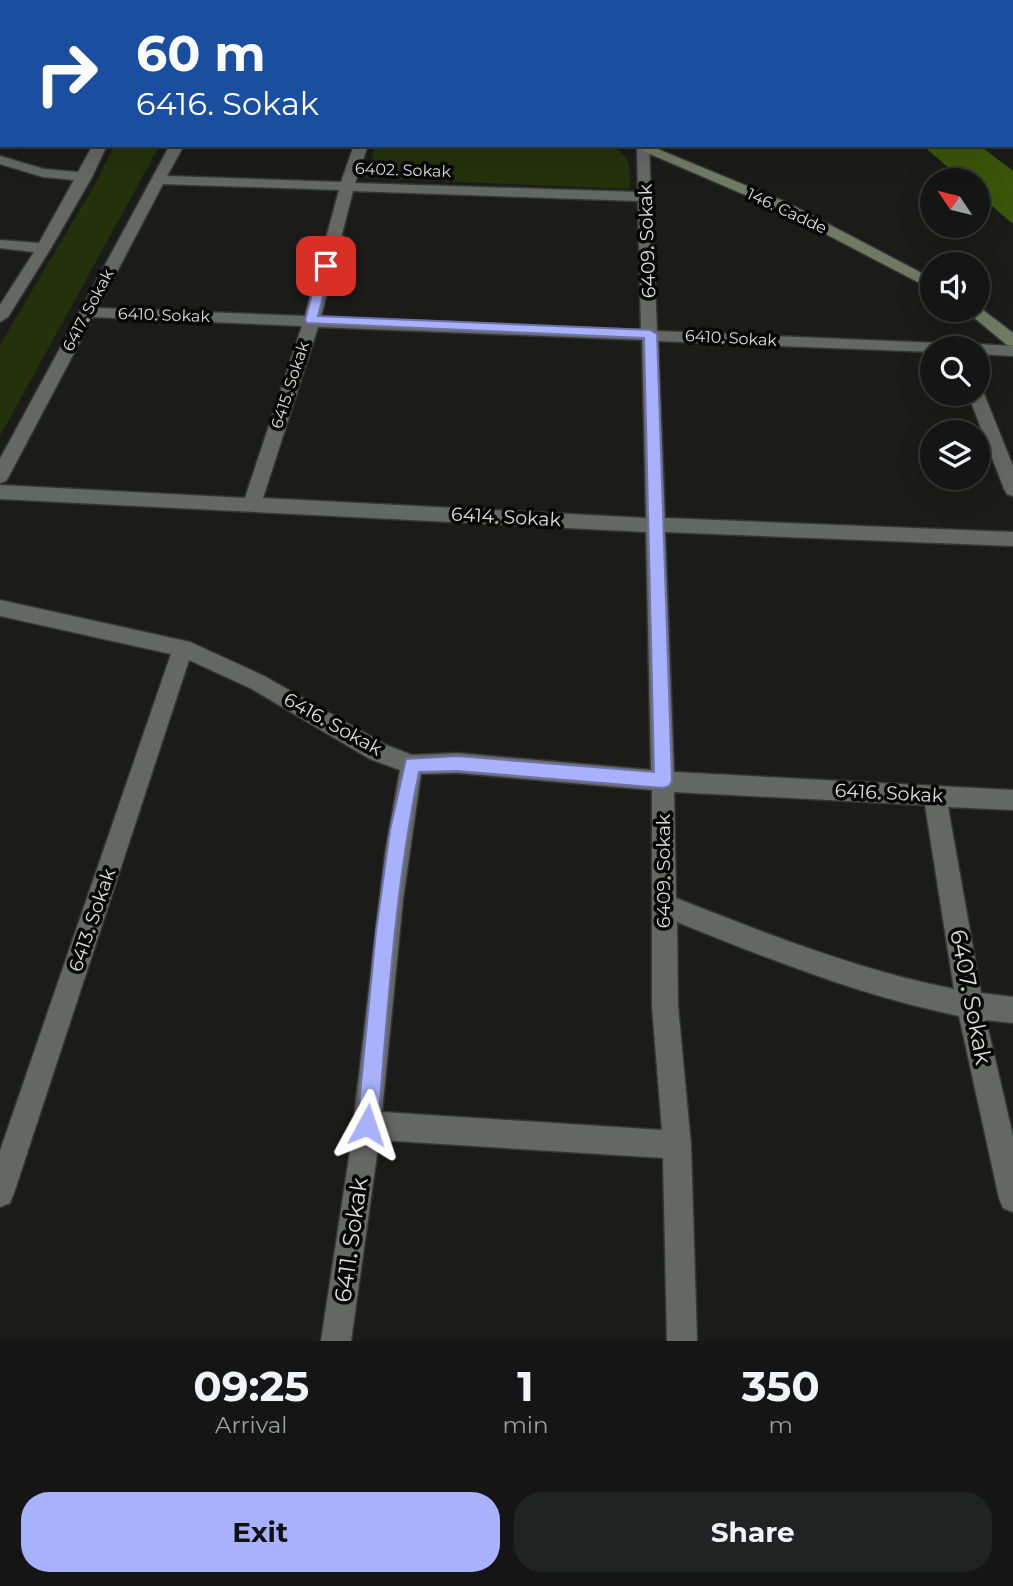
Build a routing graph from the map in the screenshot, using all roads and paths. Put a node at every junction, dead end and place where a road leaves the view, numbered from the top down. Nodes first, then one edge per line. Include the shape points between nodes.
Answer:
1 (99, 147) edge
2 (176, 147) edge
3 (360, 147) edge
4 (640, 147) edge
5 (0, 160) edge
6 (85, 177) junction
7 (159, 180) junction
8 (347, 186) junction
9 (646, 197) junction
10 (0, 244) edge
11 (44, 248) junction
12 (920, 278) edge
13 (86, 313) junction
14 (0, 317) edge
15 (312, 320) junction
16 (988, 322) edge
17 (650, 334) junction
18 (1013, 341) edge
19 (920, 346) edge
20 (990, 350) edge
21 (1013, 351) edge
22 (981, 406) edge
23 (0, 476) edge
24 (1013, 489) edge
25 (0, 492) edge
26 (252, 503) junction
27 (654, 525) junction
28 (1013, 539) edge
29 (0, 608) edge
30 (183, 648) junction
31 (412, 765) junction
32 (663, 781) junction
33 (935, 796) junction
34 (1013, 800) edge
35 (662, 904) junction
36 (970, 1006) junction
37 (1013, 1010) edge
38 (367, 1125) junction
39 (677, 1145) junction
40 (0, 1193) edge
41 (1013, 1198) edge
42 (336, 1341) edge
43 (682, 1341) edge

1 - 6 street
2 - 7 street, 6417. Sokak
3 - 8 street, 6415. Sokak
4 - 9 street, 6409. Sokak
4 - 12 street, 146. Cadde via 783,206
5 - 6 street via 43,173
6 - 11 street
7 - 8 street, 6402. Sokak
7 - 13 street, 6417. Sokak
8 - 9 street, 6402. Sokak
8 - 15 street, 6415. Sokak
9 - 17 street, 6409. Sokak
10 - 11 street
11 - 14 street
13 - 15 street, 6410. Sokak
13 - 23 street, 6417. Sokak
15 - 17 street, 6410. Sokak
15 - 26 street, 6415. Sokak
16 - 18 street
17 - 19 street, 6410. Sokak
17 - 27 street, 6409. Sokak
20 - 21 street
22 - 24 street
25 - 26 street, 6414. Sokak
26 - 27 street, 6414. Sokak
27 - 28 street, 6414. Sokak
27 - 32 street, 6409. Sokak
29 - 30 street, 6416. Sokak
30 - 31 street, 6416. Sokak via 257,682 378,752
30 - 40 street, 6413. Sokak
31 - 32 street, 6416. Sokak via 457,764
31 - 38 street, 6411. Sokak via 385,931
32 - 33 street, 6416. Sokak
32 - 35 street, 6409. Sokak
33 - 34 street, 6416. Sokak
33 - 36 street, 6407. Sokak
35 - 36 street via 847,976
35 - 39 street, 6409. Sokak
36 - 37 street
36 - 41 street, 6407. Sokak
38 - 39 street
38 - 42 street, 6411. Sokak
39 - 43 street, 6409. Sokak

